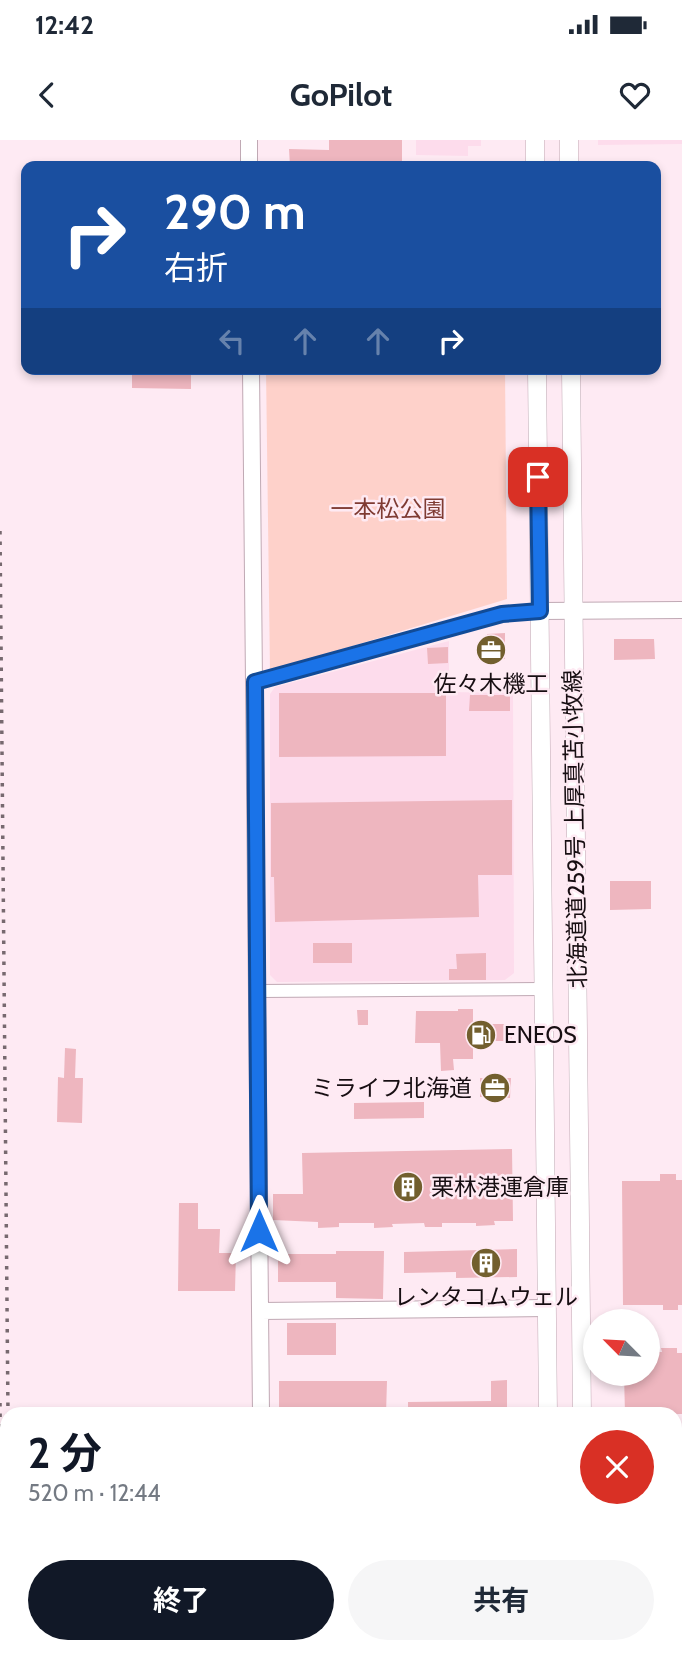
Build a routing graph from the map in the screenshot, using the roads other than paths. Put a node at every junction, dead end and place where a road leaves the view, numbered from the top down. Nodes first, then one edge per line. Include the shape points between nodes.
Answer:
1 (249, 140) edge
2 (535, 140) edge
3 (569, 140) edge
4 (249, 161) edge
5 (535, 161) edge
6 (569, 161) edge
7 (251, 375) edge
8 (537, 375) edge
9 (571, 375) edge
10 (572, 610) junction
11 (682, 610) edge
12 (540, 611) junction
13 (255, 682) junction
14 (542, 989) junction
15 (259, 991) junction
16 (546, 1308) junction
17 (260, 1311) junction
18 (261, 1407) edge
19 (548, 1407) edge
20 (582, 1407) edge

1 - 4 street
2 - 5 main road
3 - 6 main road
7 - 13 street
8 - 12 main road, 北海道道259号 上厚真苫小牧線
9 - 10 main road, 北海道道259号 上厚真苫小牧線
10 - 11 street
10 - 12 street
10 - 20 main road, 北海道道259号 上厚真苫小牧線
12 - 13 street via 502,614
12 - 14 main road, 北海道道259号 上厚真苫小牧線
13 - 15 street
14 - 15 street
14 - 16 main road, 北海道道259号 上厚真苫小牧線
15 - 17 street
16 - 17 street
16 - 19 main road, 北海道道259号 上厚真苫小牧線
17 - 18 street

